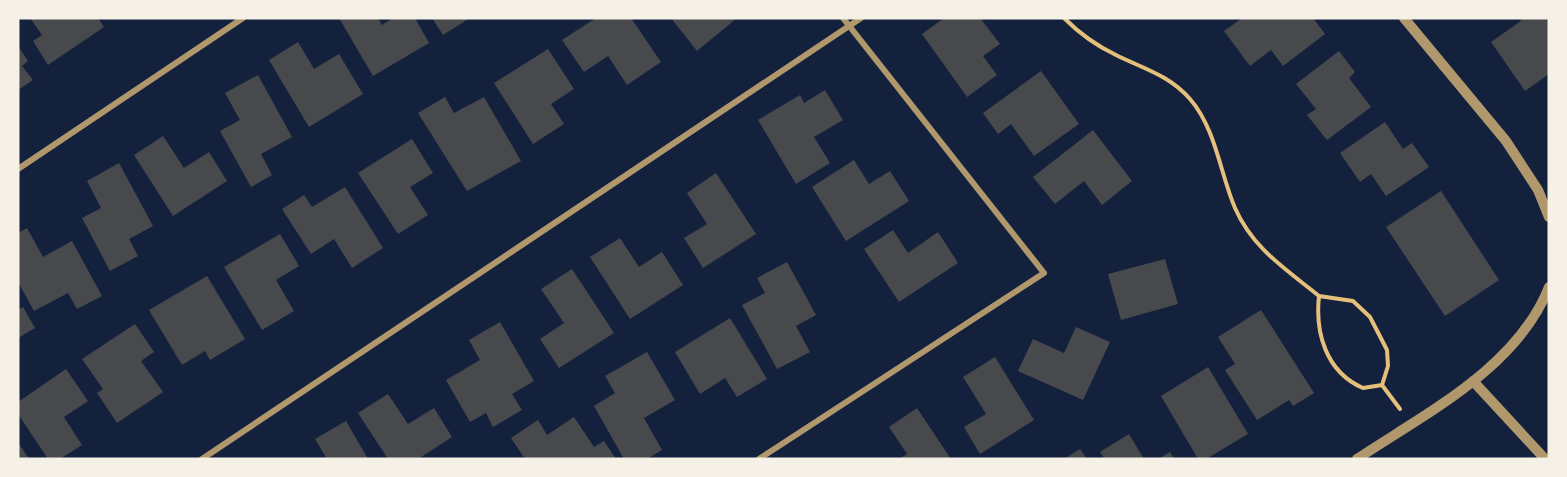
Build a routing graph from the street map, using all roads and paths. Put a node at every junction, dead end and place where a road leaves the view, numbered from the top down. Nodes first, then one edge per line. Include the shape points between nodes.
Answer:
1 (243, 18) edge
2 (843, 18) edge
3 (861, 18) edge
4 (1064, 18) edge
5 (1406, 19) edge
6 (849, 26) junction
7 (18, 169) edge
8 (1549, 217) edge
9 (1549, 287) edge
10 (1319, 296) junction
11 (1473, 381) junction
12 (1382, 385) junction
13 (1410, 423) junction
14 (1363, 457) edge
15 (202, 459) edge
16 (759, 459) edge
17 (1545, 459) edge

1 - 7 street
2 - 6 street
3 - 6 street
4 - 10 path via 1102,48 1172,81 1191,100 1211,136 1236,210 1252,237 1270,259
5 - 8 street via 1506,141 1538,190
6 - 15 street
6 - 16 street via 1044,273
9 - 11 street via 1525,331
10 - 12 path via 1319,329 1338,373 1363,388
10 - 12 path via 1353,301 1371,317 1387,350 1388,366
11 - 13 street
11 - 17 street
12 - 13 path
13 - 14 street

